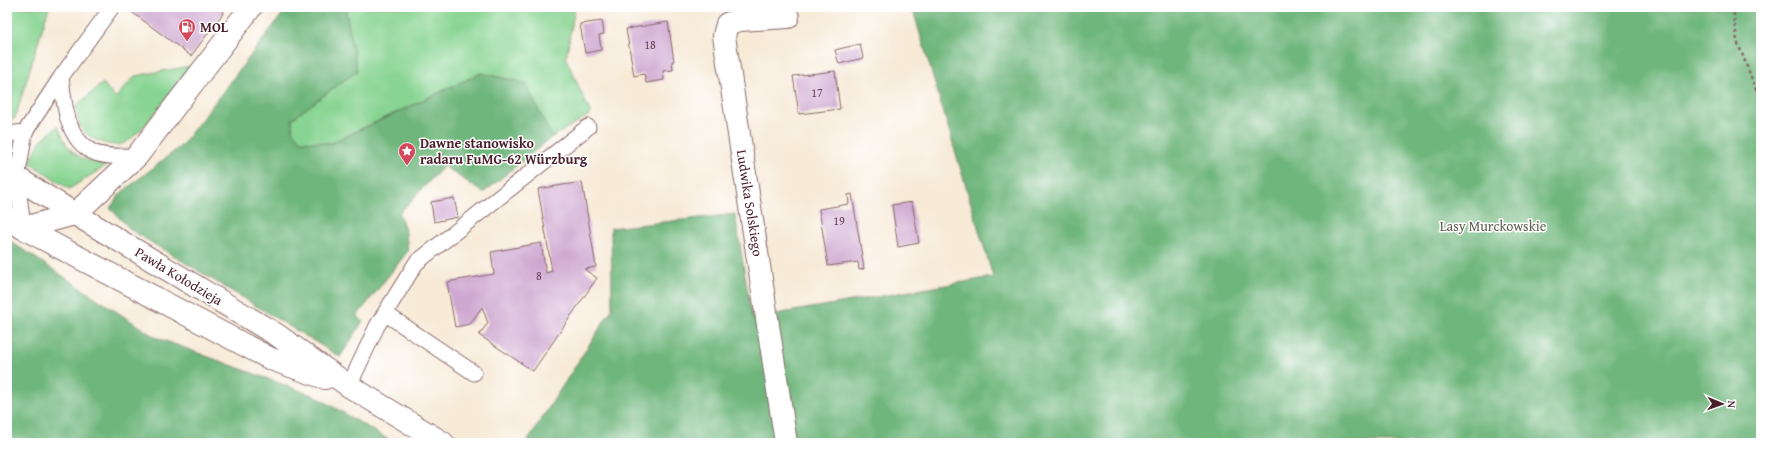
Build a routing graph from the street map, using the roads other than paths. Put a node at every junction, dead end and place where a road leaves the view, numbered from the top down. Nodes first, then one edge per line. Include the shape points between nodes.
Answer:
1 (112, 7) edge
2 (251, 7) edge
3 (788, 17) dead end
4 (61, 77) junction
5 (588, 127) dead end
6 (25, 132) junction
7 (7, 134) edge
8 (137, 156) junction
9 (12, 174) edge
10 (75, 214) junction
11 (15, 223) edge
12 (386, 314) junction
13 (474, 373) dead end
14 (349, 386) junction
15 (443, 443) edge
16 (786, 443) edge

1 - 4 lane
2 - 8 street
3 - 16 street, Ludwika Solskiego via 739,20 727,24 724,36
4 - 6 lane
4 - 8 lane via 66,116 78,139 93,152
5 - 12 lane via 416,263
6 - 7 lane
6 - 9 lane
8 - 10 street
9 - 10 street, Pawła Kołodzieja
9 - 11 lane
10 - 11 street
10 - 14 street, Pawła Kołodzieja via 277,335
11 - 14 street, Pawła Kołodzieja via 271,359
12 - 13 lane
12 - 14 lane via 377,326
14 - 15 street, Pawła Kołodzieja

